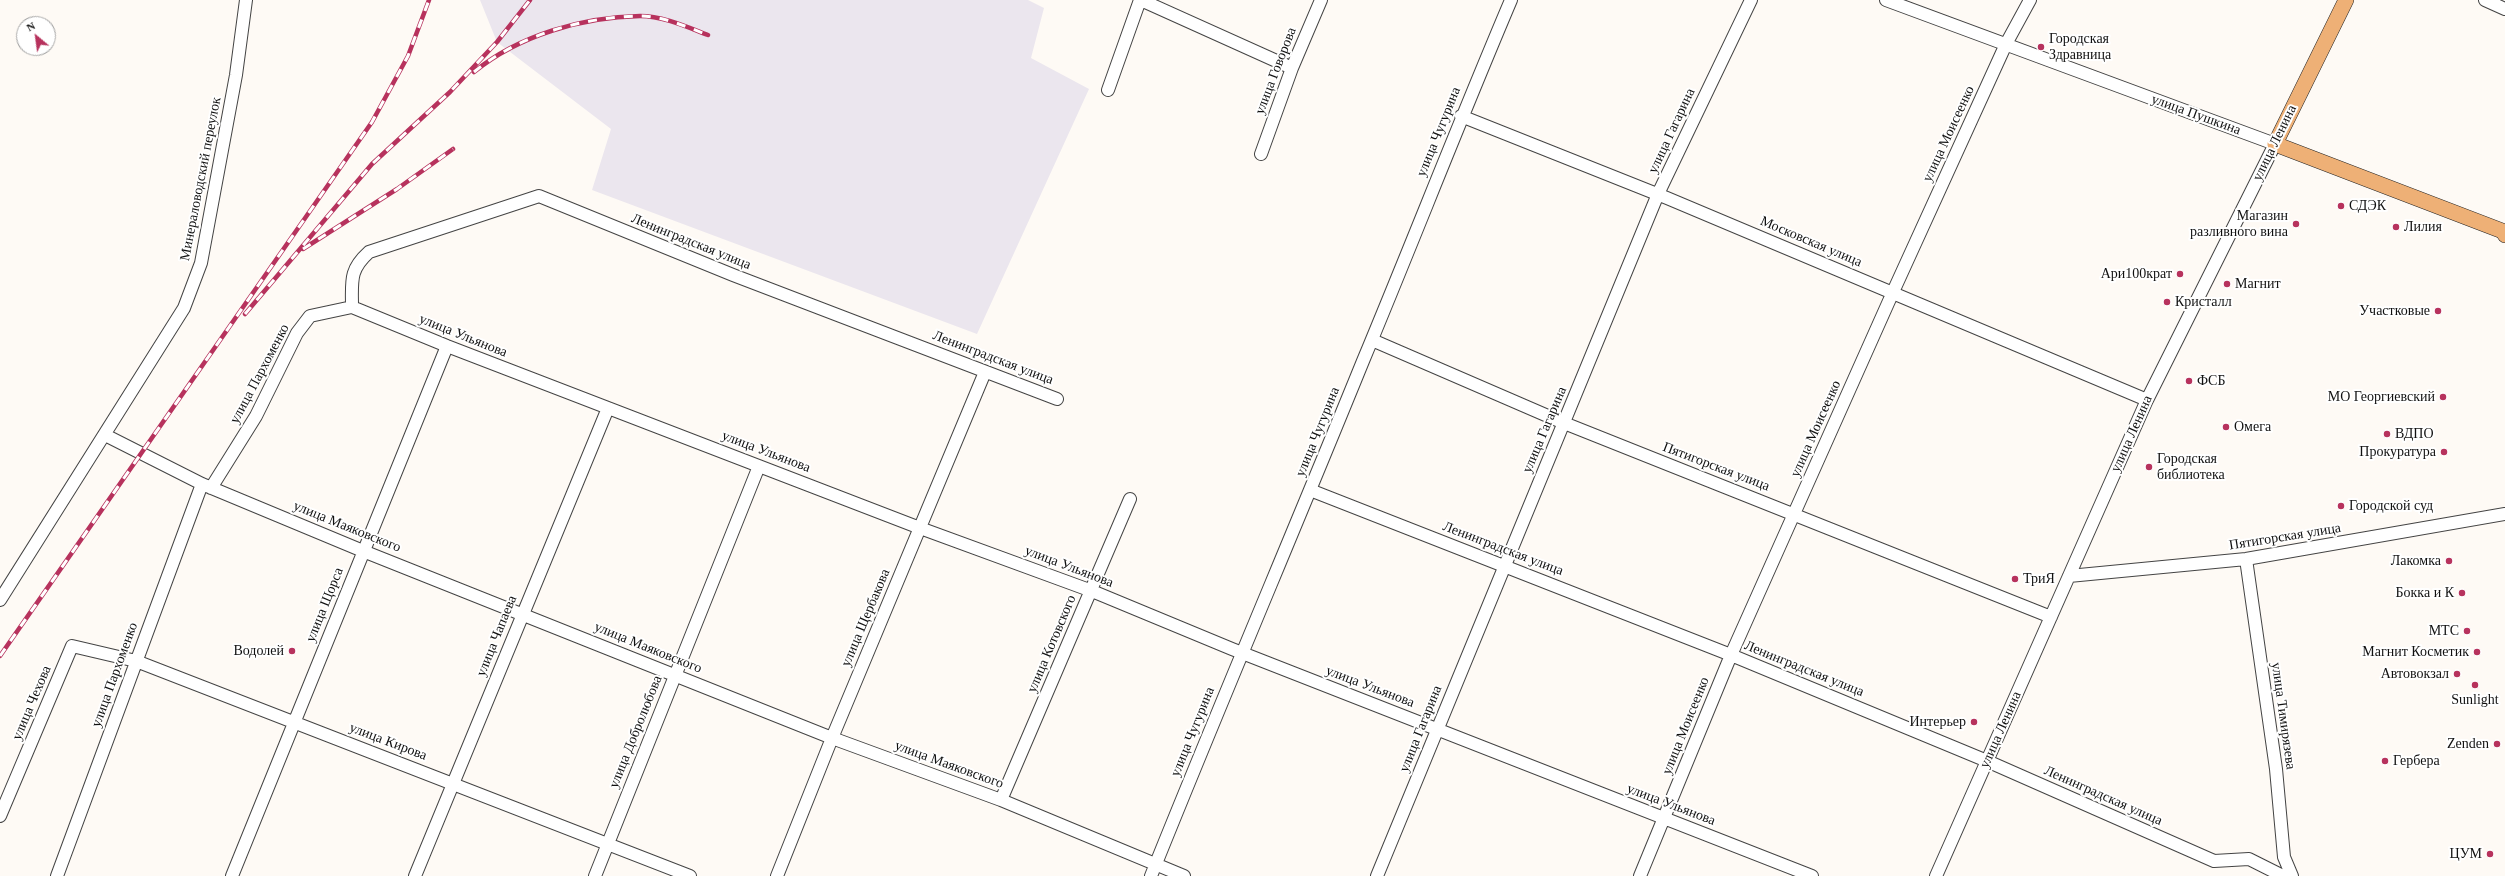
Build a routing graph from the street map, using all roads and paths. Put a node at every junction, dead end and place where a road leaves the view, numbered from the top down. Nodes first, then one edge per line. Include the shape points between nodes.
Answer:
1 (246, 0) edge
2 (1140, 0) edge
3 (1321, 0) edge
4 (1511, 0) edge
5 (1751, 0) edge
6 (1886, 0) edge
7 (2030, 0) edge
8 (2346, 0) edge
9 (2485, 0) edge
10 (2505, 9) edge
11 (2006, 44) junction
12 (1292, 68) junction
13 (1108, 90) dead end
14 (1461, 116) junction
15 (2275, 144) junction
16 (1261, 154) dead end
17 (1658, 194) junction
18 (2505, 233) edge
19 (1893, 292) junction
20 (352, 307) junction
21 (1372, 340) junction
22 (447, 346) junction
23 (985, 372) junction
24 (1057, 399) dead end
25 (2147, 400) junction
26 (608, 408) junction
27 (1564, 423) junction
28 (105, 435) junction
29 (759, 466) junction
30 (206, 486) junction
31 (1310, 490) junction
32 (1130, 499) dead end
33 (1795, 514) junction
34 (2505, 514) edge
35 (920, 528) junction
36 (364, 551) junction
37 (2246, 559) junction
38 (1505, 565) junction
39 (2069, 576) junction
40 (1092, 591) junction
41 (0, 600) edge
42 (523, 614) junction
43 (2051, 617) junction
44 (72, 646) joint
45 (1241, 652) junction
46 (1731, 656) junction
47 (136, 661) junction
48 (675, 675) junction
49 (294, 722) junction
50 (1437, 729) junction
51 (832, 738) junction
52 (1987, 761) junction
53 (453, 784) junction
54 (1001, 800) junction
55 (0, 816) edge
56 (1664, 818) junction
57 (608, 844) junction
58 (1153, 871) edge
59 (57, 876) edge
60 (232, 876) edge
61 (415, 876) edge
62 (595, 876) edge
63 (690, 876) edge
64 (777, 876) edge
65 (1184, 876) edge
66 (1377, 876) edge
67 (1640, 876) edge
68 (1812, 876) edge
69 (1936, 876) edge
70 (2283, 876) edge
71 (2292, 876) edge

1 - 28 street, Минераловодский переулок via 236,75 201,263 184,308
2 - 12 street
2 - 13 street
3 - 12 street, улица Говорова
4 - 14 street, улица Чугурина
5 - 17 street, улица Гагарина
6 - 11 street, улица Пушкина
7 - 11 street, улица Моисеенко
8 - 15 main road, улица Ленина
9 - 10 street
11 - 15 street, улица Пушкина
11 - 19 street, улица Моисеенко
12 - 16 street, улица Говорова
14 - 17 street, Московская улица
14 - 21 street, улица Чугурина
15 - 18 main road, улица Пушкина
15 - 25 street, улица Ленина
17 - 19 street, Московская улица
17 - 27 street, улица Гагарина
19 - 25 street, Московская улица
19 - 33 street, улица Моисеенко
20 - 22 street, улица Ульянова
20 - 23 street, Ленинградская улица via 352,279 356,264 369,252 539,196 733,275
20 - 30 street, улица Пархоменко via 310,316 297,333 256,416
21 - 27 street, Пятигорская улица
21 - 31 street, улица Чугурина
22 - 26 street, улица Ульянова
22 - 36 street, улица Щорса
23 - 24 street, Ленинградская улица
23 - 35 street, улица Щербакова
25 - 39 street, улица Ленина
26 - 29 street, улица Ульянова
26 - 42 street, улица Чапаева
27 - 33 street, Пятигорская улица
27 - 38 street, улица Гагарина
28 - 30 street, улица Маяковского
28 - 41 street, Минераловодский переулок
29 - 35 street, улица Ульянова
29 - 48 street, улица Добролюбова
30 - 36 street, улица Маяковского
30 - 47 street, улица Пархоменко
31 - 38 street, Ленинградская улица
31 - 45 street, улица Чугурина
32 - 40 street, улица Котовского
33 - 43 street, Пятигорская улица
33 - 46 street, улица Моисеенко
34 - 37 street, Пятигорская улица
35 - 40 street, улица Ульянова
35 - 51 street, улица Щербакова
36 - 42 street, улица Маяковского
36 - 49 street, улица Щорса
37 - 39 street, Пятигорская улица
37 - 71 street, улица Тимирязева via 2276,769 2284,857
38 - 46 street, Ленинградская улица
38 - 50 street, улица Гагарина
39 - 43 street, улица Ленина
40 - 45 street, улица Ульянова
40 - 54 street, улица Котовского
42 - 48 street, улица Маяковского
42 - 53 street, улица Чапаева
43 - 52 street, улица Ленина
44 - 47 street, улица Кирова
44 - 55 street, улица Чехова
45 - 50 street, улица Ульянова
45 - 58 street, улица Чугурина
46 - 52 street, Ленинградская улица
46 - 56 street, улица Моисеенко
47 - 49 street, улица Кирова
47 - 59 street, улица Пархоменко
48 - 51 street, улица Маяковского
48 - 57 street, улица Добролюбова
49 - 53 street, улица Кирова
49 - 60 street, улица Щорса
50 - 56 street, улица Ульянова
50 - 66 street, улица Гагарина
51 - 54 street, улица Маяковского
51 - 64 street, улица Щербакова
52 - 69 street, улица Ленина
52 - 70 street, Ленинградская улица via 2214,861 2249,859
53 - 57 street, улица Кирова
53 - 61 street, улица Чапаева
54 - 58 street, улица Маяковского
56 - 67 street, улица Моисеенко
56 - 68 street, улица Ульянова
57 - 62 street, улица Добролюбова
57 - 63 street, улица Кирова
58 - 65 street, улица Маяковского

